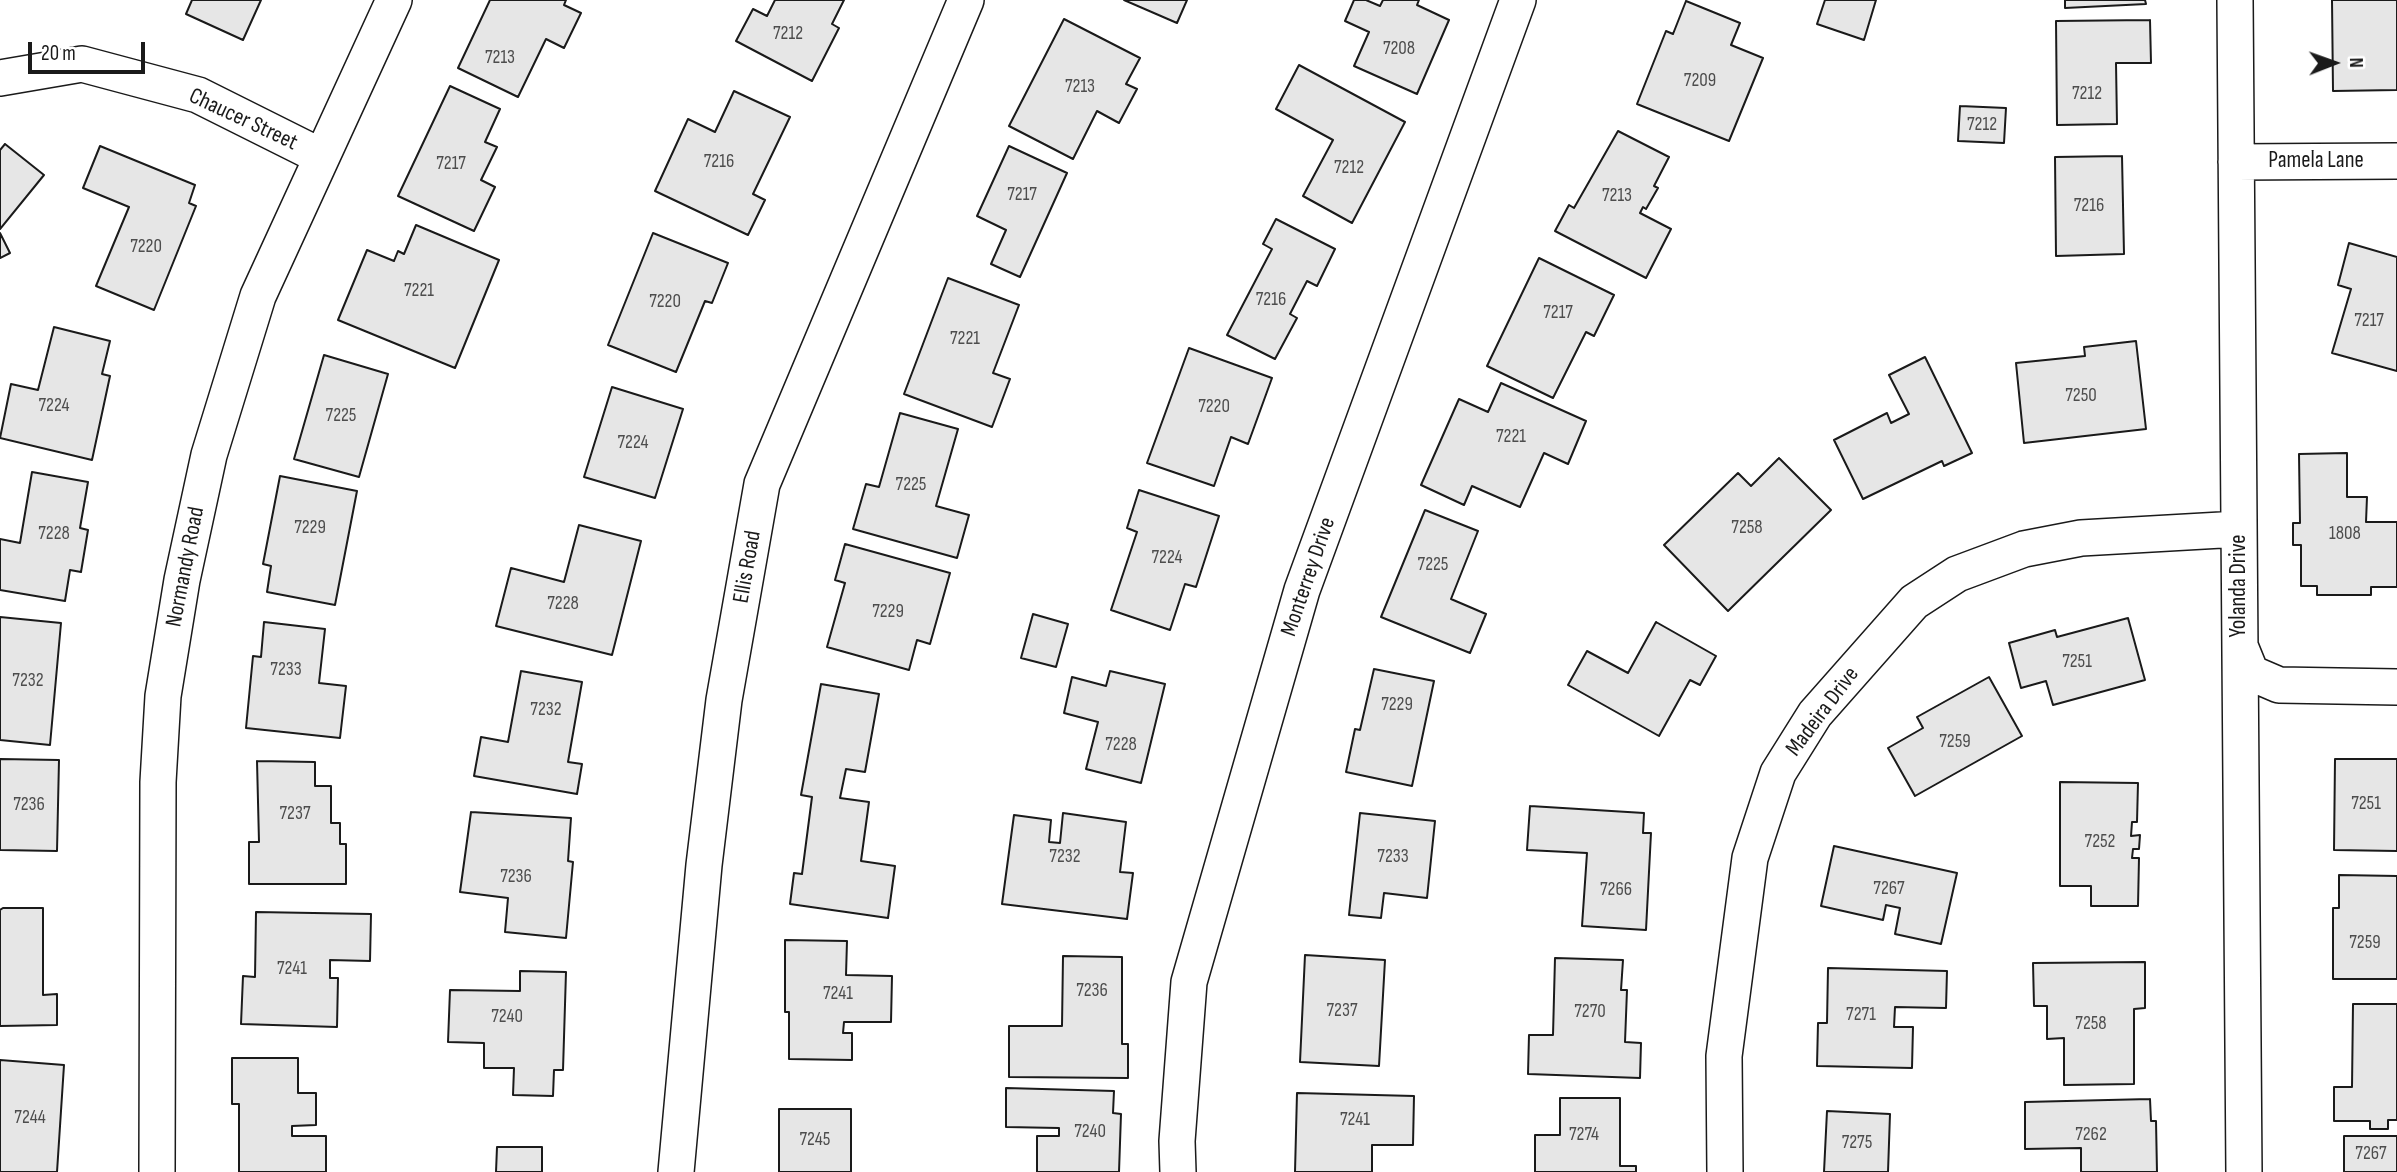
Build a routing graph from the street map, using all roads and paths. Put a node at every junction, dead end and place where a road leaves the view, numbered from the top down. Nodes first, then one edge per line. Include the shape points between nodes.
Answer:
1 (394, 0) edge
2 (966, 0) edge
3 (1518, 0) edge
4 (2235, 0) edge
5 (0, 78) edge
6 (320, 156) junction
7 (2397, 161) edge
8 (2236, 162) junction
9 (2239, 529) junction
10 (2240, 646) junction
11 (2397, 687) edge
12 (157, 1172) edge
13 (676, 1172) edge
14 (1178, 1172) edge
15 (1725, 1172) edge
16 (2244, 1172) edge

1 - 6 street, Normandy Road
2 - 13 street, Ellis Road via 762,484 723,714
3 - 14 street, Monterrey Drive via 1298,603 1189,982
4 - 8 street, Yolanda Drive
5 - 6 street, Chaucer Street via 82,64 198,95
6 - 12 street, Normandy Road via 258,296 209,455 163,696 158,782
7 - 8 street, Pamela Lane
8 - 9 street, Yolanda Drive
9 - 10 street, Yolanda Drive
9 - 15 street, Madeira Drive via 2081,538 2024,549 1957,574 1914,602 1815,714 1778,773 1750,858 1724,1056
10 - 11 street via 2251,673 2279,685
10 - 16 street, Yolanda Drive

